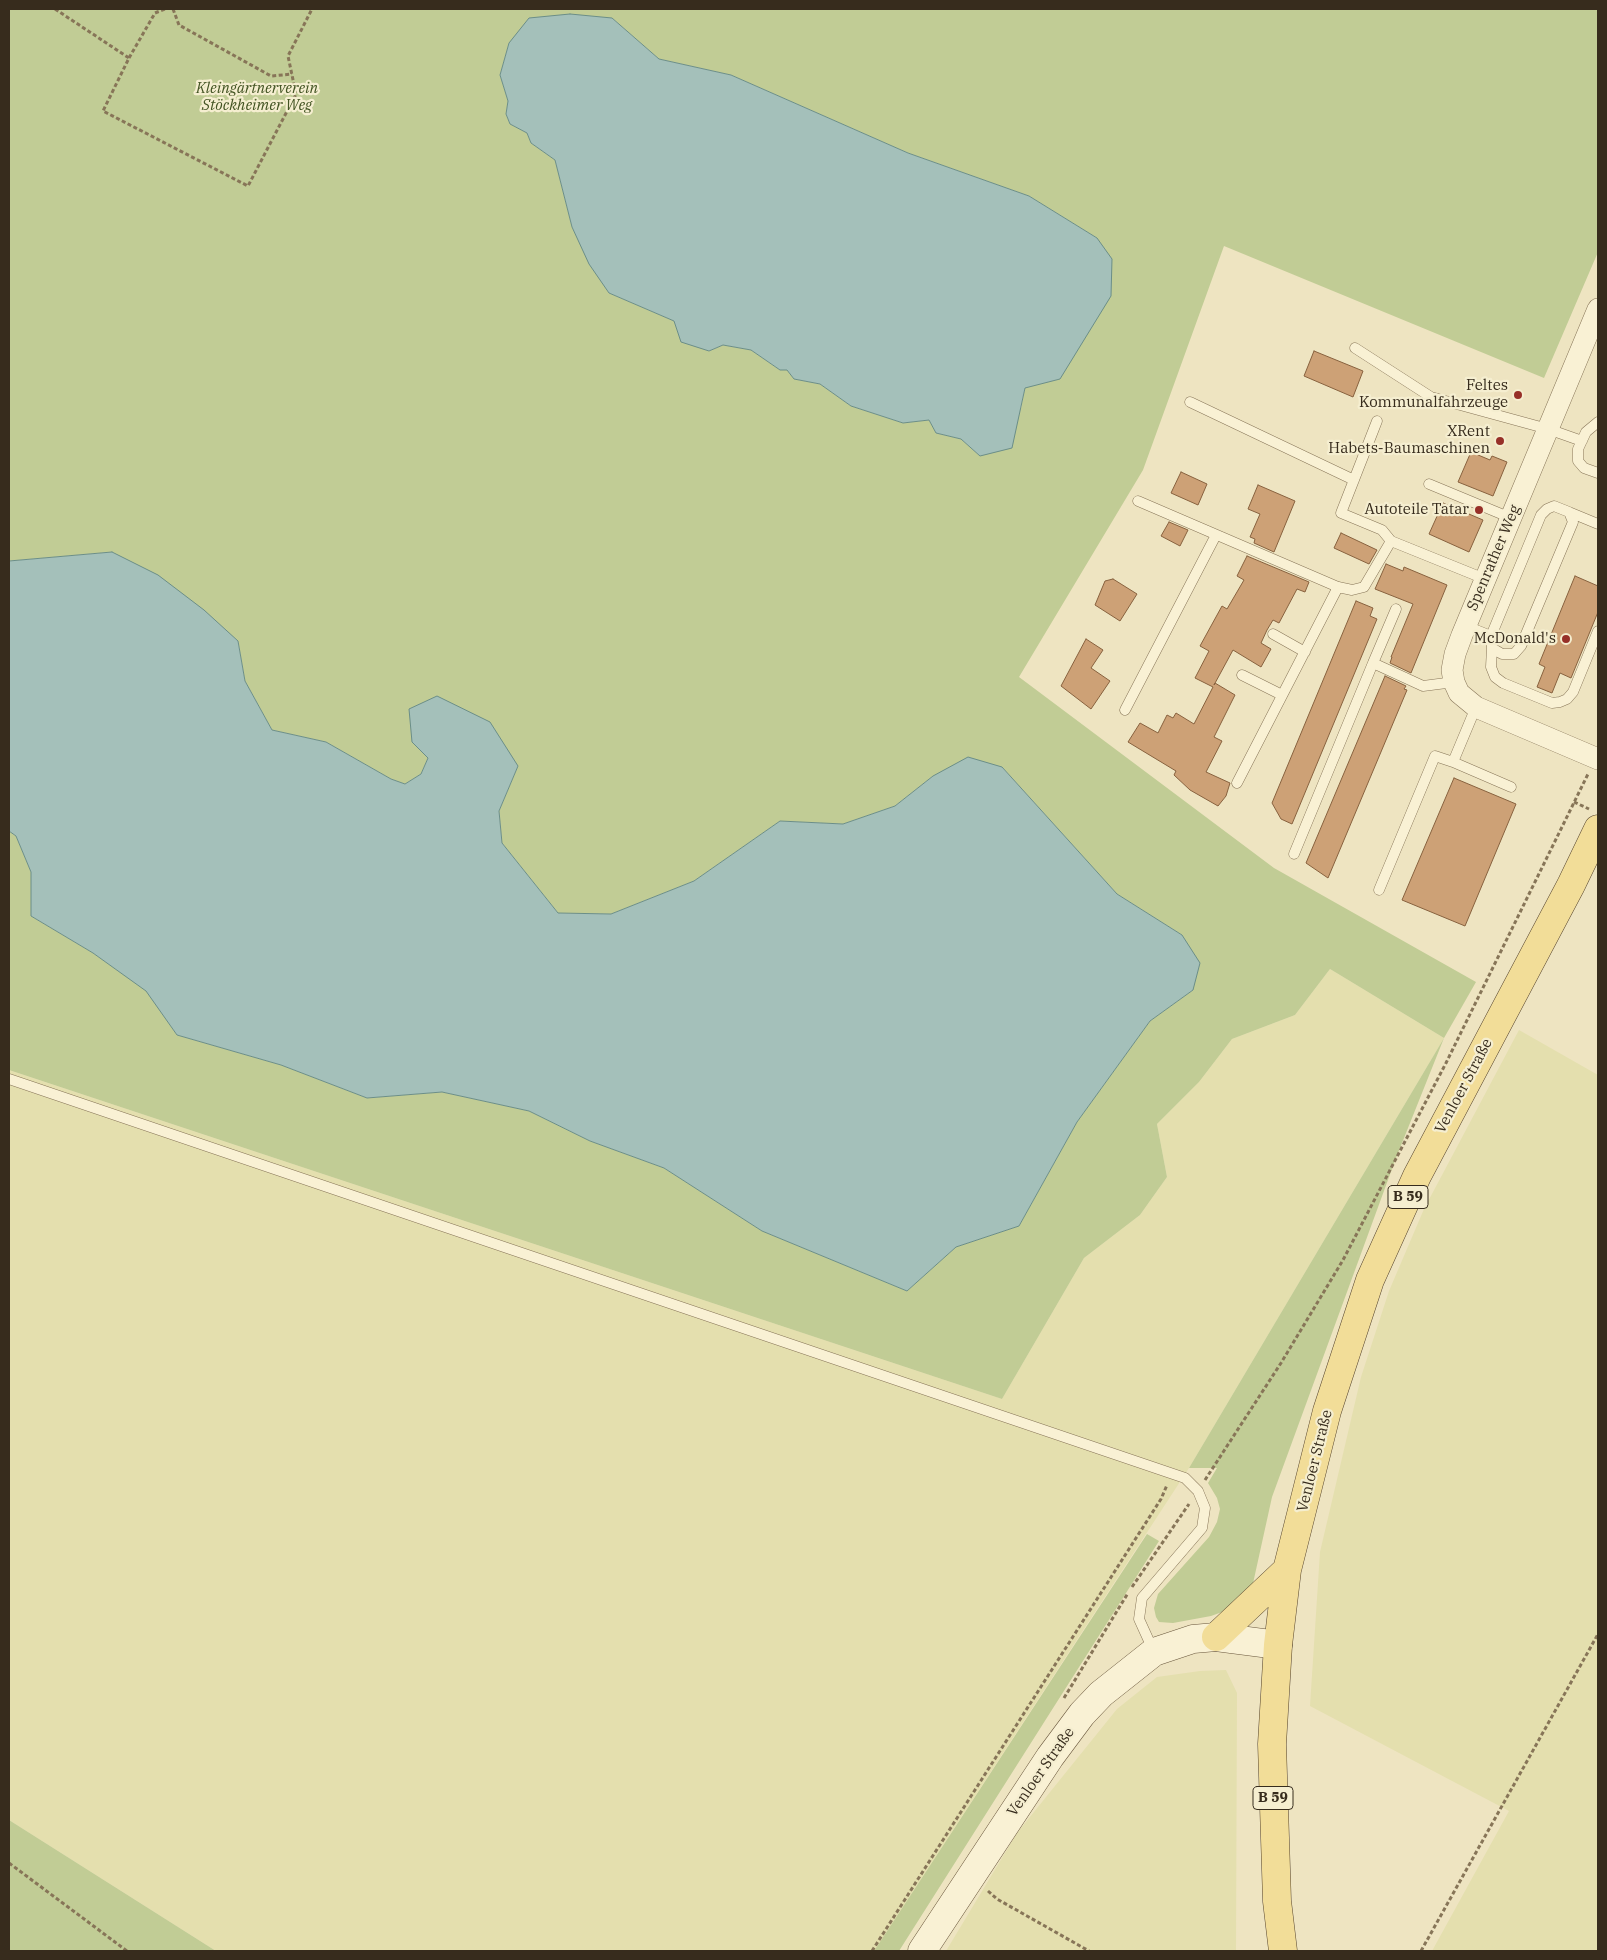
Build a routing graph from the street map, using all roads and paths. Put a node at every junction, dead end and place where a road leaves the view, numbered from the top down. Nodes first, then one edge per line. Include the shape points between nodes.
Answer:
1 (55, 9) edge
2 (165, 9) edge
3 (172, 9) edge
4 (312, 9) edge
5 (129, 58) junction
6 (292, 74) junction
7 (1598, 310) edge
8 (1355, 348) dead end
9 (1190, 402) dead end
10 (1377, 421) dead end
11 (1598, 422) edge
12 (1548, 429) junction
13 (1582, 441) junction
14 (1598, 473) edge
15 (1354, 480) junction
16 (1429, 484) dead end
17 (1138, 501) dead end
18 (1569, 512) junction
19 (1511, 518) junction
20 (1598, 524) edge
21 (1216, 535) junction
22 (1391, 541) junction
23 (1485, 580) junction
24 (1338, 588) junction
25 (1396, 609) dead end
26 (1466, 626) junction
27 (1598, 631) edge
28 (1273, 634) dead end
29 (1491, 636) junction
30 (1492, 648) junction
31 (1305, 652) junction
32 (1373, 664) junction
33 (1242, 675) dead end
34 (1454, 682) junction
35 (1282, 695) junction
36 (1476, 707) junction
37 (1125, 710) dead end
38 (1597, 758) edge
39 (1453, 762) junction
40 (1236, 783) dead end
41 (1511, 786) dead end
42 (1574, 802) junction
43 (1594, 819) edge
44 (1294, 854) dead end
45 (1379, 890) dead end
46 (9, 1079) edge
47 (1172, 1473) junction
48 (1198, 1491) junction
49 (1288, 1570) junction
50 (1598, 1634) edge
51 (1216, 1637) junction
52 (1278, 1644) junction
53 (1154, 1652) junction
54 (1076, 1680) dead end
55 (9, 1864) edge
56 (971, 1875) junction
57 (127, 1951) edge
58 (872, 1951) edge
59 (922, 1951) edge
60 (1089, 1951) edge
61 (1283, 1951) edge
62 (1421, 1951) edge

1 - 5 path
2 - 5 path via 155,13
3 - 6 path via 179,25 271,76
4 - 6 path via 288,56
5 - 6 path via 103,111 248,186 296,94
7 - 12 street, Spenrather Weg
8 - 12 lane via 1431,396
9 - 15 lane
10 - 15 lane
11 - 13 lane via 1586,432
12 - 13 lane
12 - 19 street, Spenrather Weg
13 - 14 lane via 1578,461 1584,468
15 - 22 lane via 1341,513 1382,530
16 - 19 lane
17 - 21 lane
18 - 20 lane
18 - 29 lane via 1554,506 1541,515
18 - 30 lane via 1573,522 1521,646 1514,654 1502,654
19 - 23 street, Spenrather Weg
21 - 24 lane
21 - 37 lane
22 - 23 lane
22 - 24 lane via 1364,587 1352,590
23 - 26 street, Spenrather Weg
24 - 31 lane
25 - 32 lane
26 - 29 lane
26 - 34 street, Spenrather Weg via 1455,654
27 - 30 lane via 1572,692 1560,702 1552,702 1495,677 1491,667
28 - 31 lane
29 - 30 lane
31 - 35 lane
32 - 34 lane via 1423,686
32 - 44 lane
33 - 35 lane
34 - 36 street via 1459,693
35 - 40 lane
36 - 38 street
36 - 39 lane
38 - 42 path
39 - 41 lane
39 - 45 lane via 1435,756
42 - 43 path
42 - 48 path via 1446,1063 1343,1260
43 - 49 main road, Venloer Straße / B 59 via 1571,885 1417,1176 1370,1280 1327,1411
46 - 47 lane
47 - 48 lane via 1185,1478
47 - 58 path via 1161,1500
48 - 53 lane via 1204,1508 1202,1528 1142,1598 1139,1619
48 - 54 path via 1134,1584
49 - 51 main road
49 - 52 main road, Venloer Straße / B 59
50 - 62 path
51 - 52 main road, Venloer Straße
51 - 53 main road, Venloer Straße
52 - 61 main road, B 59 via 1272,1744 1276,1901
53 - 56 main road, Venloer Straße via 1101,1694 1082,1714
55 - 57 path
56 - 59 main road, Venloer Straße
56 - 60 path via 997,1899

